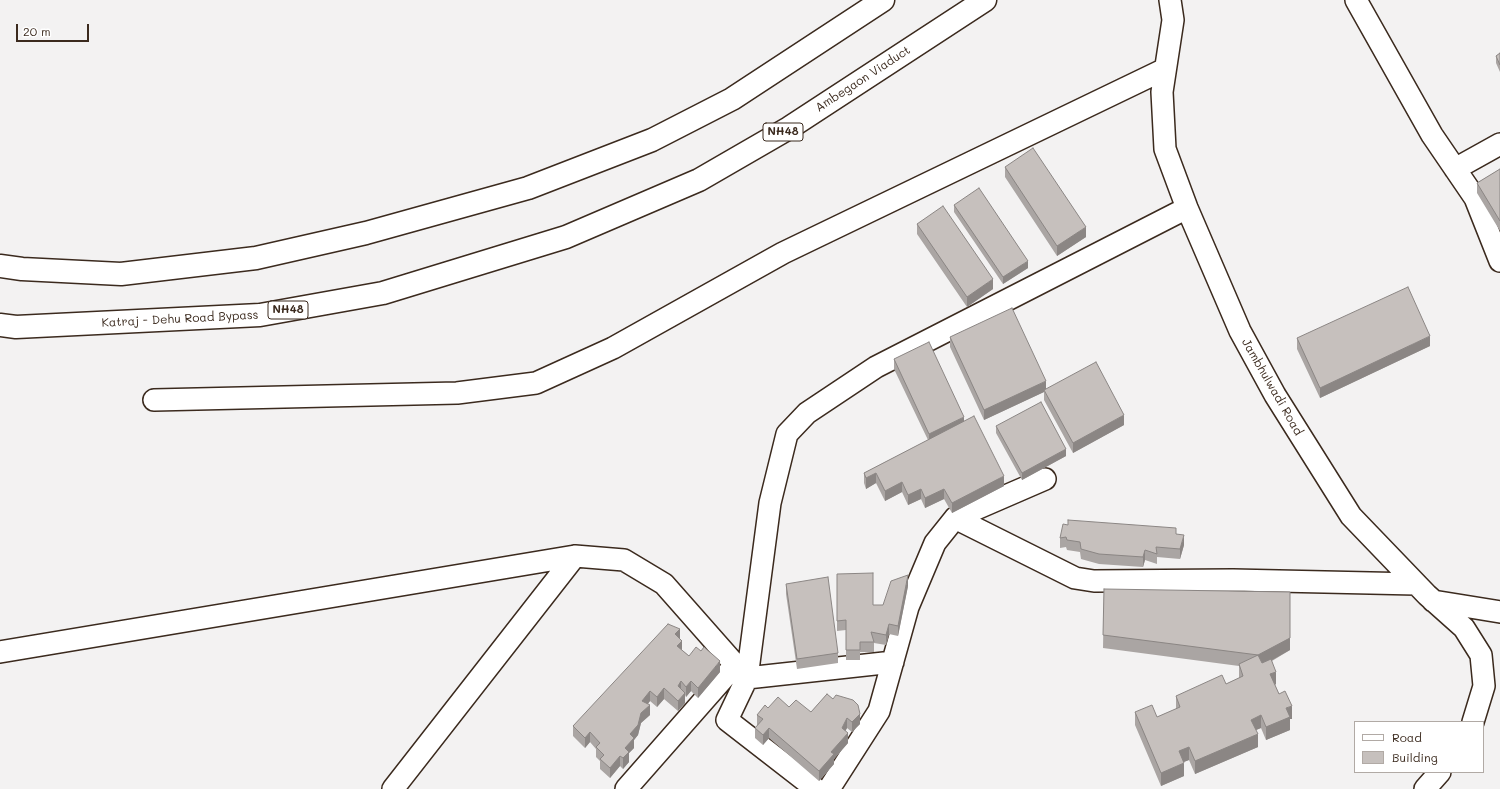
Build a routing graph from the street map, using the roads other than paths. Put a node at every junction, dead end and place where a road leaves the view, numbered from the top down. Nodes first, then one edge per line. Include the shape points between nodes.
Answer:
1 (883, 0) edge
2 (985, 0) edge
3 (1170, 0) edge
4 (1356, 0) edge
5 (1165, 69) junction
6 (1500, 144) edge
7 (1455, 169) junction
8 (1187, 208) junction
9 (566, 237) joint
10 (1500, 261) edge
11 (0, 266) edge
12 (0, 325) edge
13 (154, 400) dead end
14 (1045, 479) dead end
15 (955, 518) junction
16 (575, 556) junction
17 (1416, 584) junction
18 (1433, 601) junction
19 (1500, 612) edge
20 (0, 652) edge
21 (893, 662) junction
22 (741, 671) junction
23 (1473, 721) edge
24 (1439, 773) edge
25 (394, 789) edge
26 (626, 789) edge
27 (816, 789) edge
28 (829, 789) edge
29 (1425, 789) edge

1 - 11 highway via 732,100 652,140 528,188 366,233 256,258 121,274
2 - 9 highway, Ambegaon Viaduct / NH48 via 789,128 706,176
3 - 5 street, Jambhulwadi Road via 1174,20
4 - 7 street via 1432,135
5 - 8 street, Jambhulwadi Road via 1162,92 1165,149
5 - 13 street via 783,253 613,348 536,383 457,393
6 - 7 street
7 - 10 street via 1475,198
8 - 17 street, Jambhulwadi Road via 1240,331 1275,395 1350,516
8 - 22 street via 876,367 807,413 787,434 770,503
9 - 12 highway, Katraj - Dehu Road Bypass / NH48 via 383,293 260,315 16,327
14 - 15 street
15 - 17 street via 1076,578 1094,581 1233,580
15 - 21 street via 934,543 908,606
16 - 20 street
16 - 22 street via 624,560 664,584
16 - 25 street
17 - 18 street, Jambhulwadi Road
18 - 19 street
18 - 23 street, Jambhulwadi Road via 1464,628 1481,655 1484,686
21 - 22 street
21 - 28 street via 879,711
22 - 26 street
22 - 27 street via 727,720
24 - 29 street

